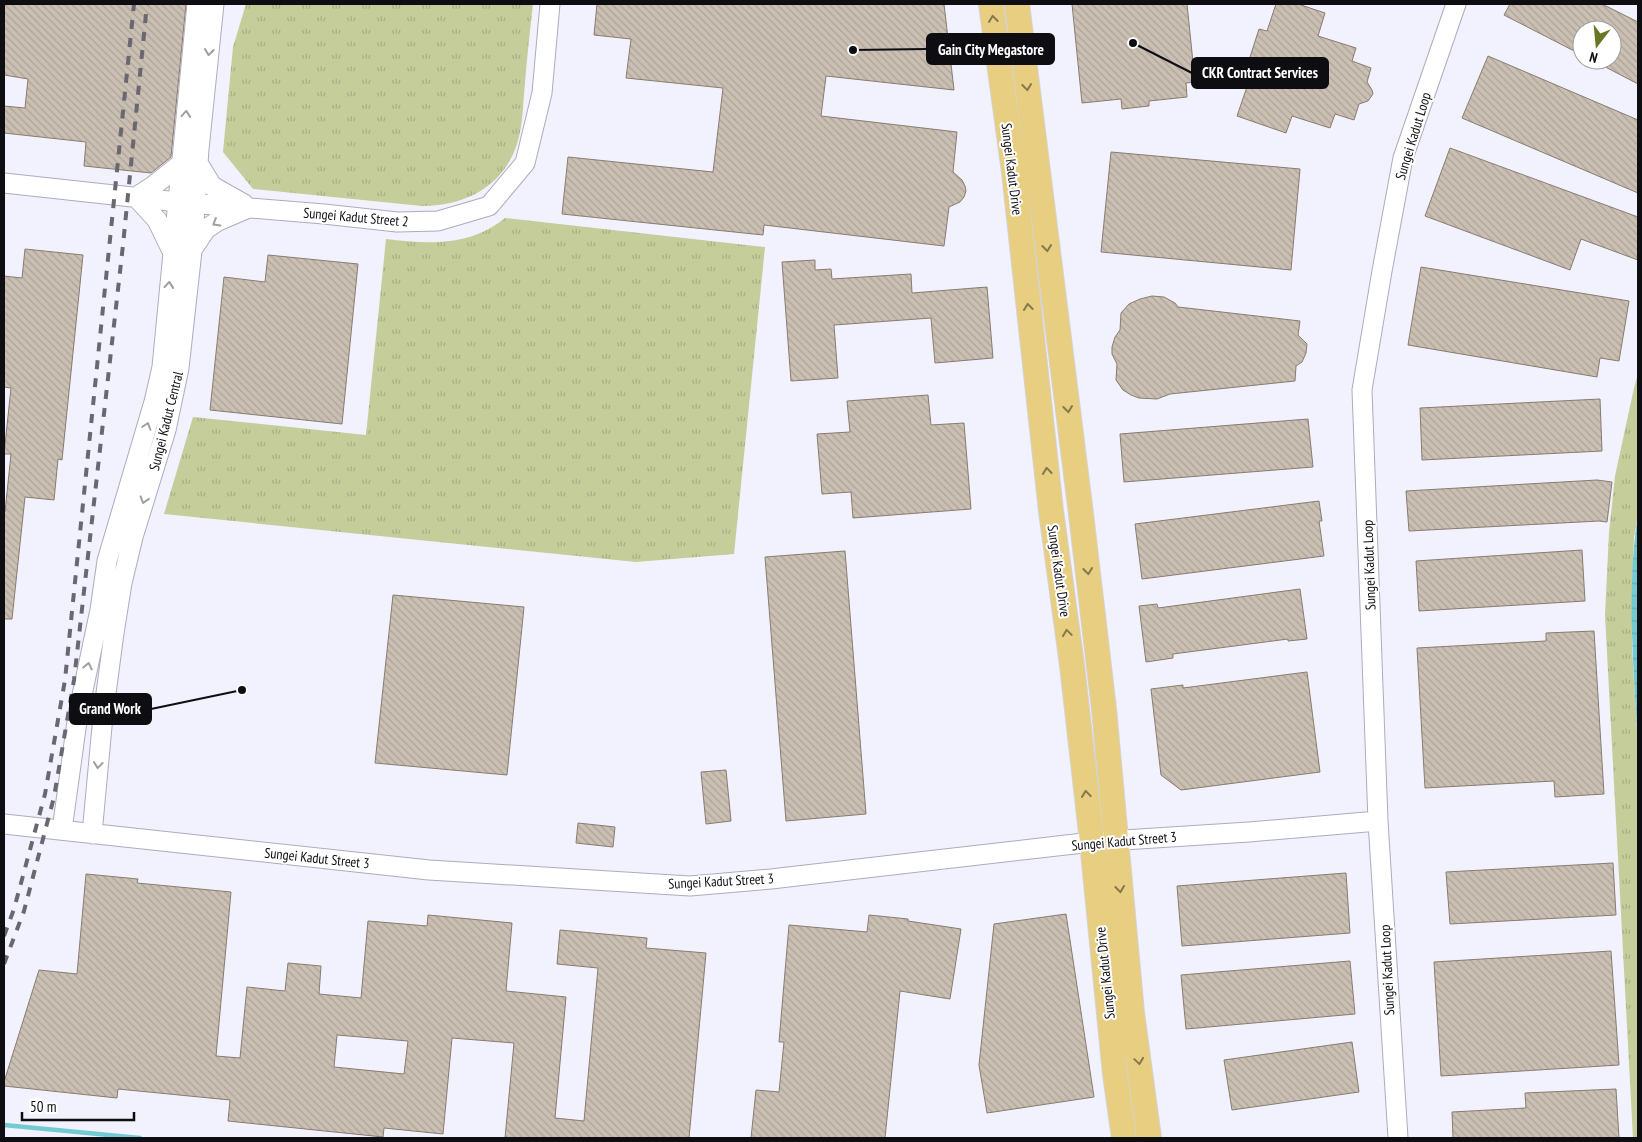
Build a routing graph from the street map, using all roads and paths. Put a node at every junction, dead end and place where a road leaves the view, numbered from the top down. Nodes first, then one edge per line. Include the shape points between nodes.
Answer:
1 (197, 4) edge
2 (214, 4) edge
3 (550, 4) edge
4 (991, 4) edge
5 (1017, 4) edge
6 (1453, 5) edge
7 (190, 163) junction
8 (4, 183) edge
9 (136, 197) junction
10 (187, 203) junction
11 (250, 207) junction
12 (172, 251) junction
13 (192, 251) junction
14 (1378, 820) junction
15 (4, 824) edge
16 (62, 830) junction
17 (92, 834) junction
18 (1115, 840) junction
19 (1092, 842) junction
20 (1124, 1138) edge
21 (1150, 1138) edge
22 (1398, 1138) edge

7 -> 1 street, Sungei Kadut Central
2 -> 7 street, Sungei Kadut Central
3 - 11 street, Sungei Kadut Street 2 via 542,93 525,163 489,206 438,221 398,222
19 -> 4 main road, Sungei Kadut Drive via 1014,172
5 -> 18 main road, Sungei Kadut Drive via 1104,709
6 - 14 street, Sungei Kadut Loop via 1403,158 1362,390
7 - 9 street
7 - 10 street, Sungei Kadut Central
7 - 11 street via 212,186
8 - 9 street, Sungei Kadut Street 2
9 - 10 street, Sungei Kadut Street 2
9 - 12 street via 157,220
10 - 11 street, Sungei Kadut Street 2
10 - 12 street, Sungei Kadut Central
10 - 13 street, Sungei Kadut Central
11 -> 13 street via 206,229
16 -> 12 street, Sungei Kadut Central via 78,714 100,610 106,561 162,367
13 -> 17 street, Sungei Kadut Central via 179,368 166,430 122,583 103,716
14 - 18 street, Sungei Kadut Street 3
14 - 22 street, Sungei Kadut Loop
15 - 16 street, Sungei Kadut Street 3
16 - 17 street, Sungei Kadut Street 3
17 - 19 street, Sungei Kadut Street 3 via 429,870 690,886
18 - 19 street, Sungei Kadut Street 3
18 -> 21 main road, Sungei Kadut Drive via 1132,1013
19 - 20 main road, Sungei Kadut Drive

